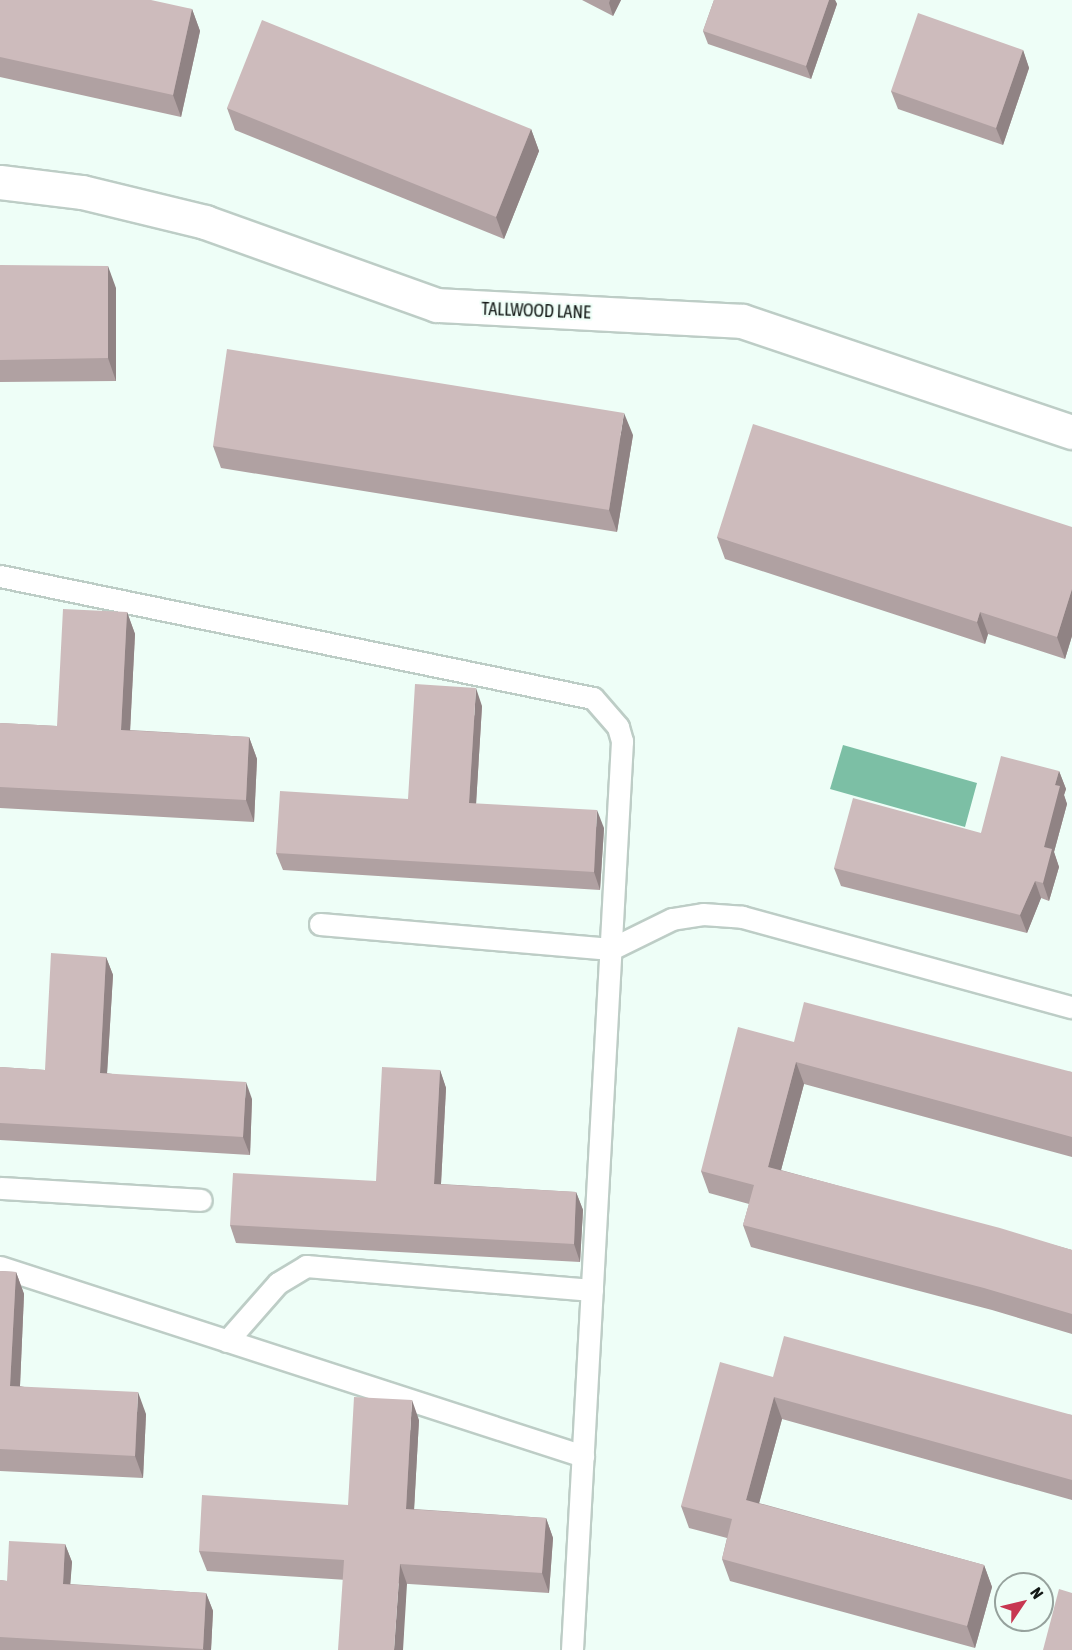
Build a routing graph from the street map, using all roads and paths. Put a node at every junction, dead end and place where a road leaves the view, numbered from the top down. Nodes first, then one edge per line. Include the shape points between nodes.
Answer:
1 (0, 182) edge
2 (1072, 432) edge
3 (0, 576) edge
4 (320, 924) dead end
5 (611, 949) junction
6 (1072, 1007) edge
7 (0, 1188) edge
8 (201, 1200) dead end
9 (0, 1267) edge
10 (592, 1290) junction
11 (227, 1341) junction
12 (583, 1456) junction
13 (572, 1650) edge

1 - 2 street, TALLWOOD LANE via 82,192 205,222 438,305 742,321
3 - 5 lane via 593,698 605,708 622,741
4 - 5 lane
5 - 6 lane via 672,919 703,914 742,917
5 - 10 lane
7 - 8 lane
9 - 11 lane
10 - 11 lane via 306,1266 278,1283
10 - 12 lane
11 - 12 lane
12 - 13 lane

